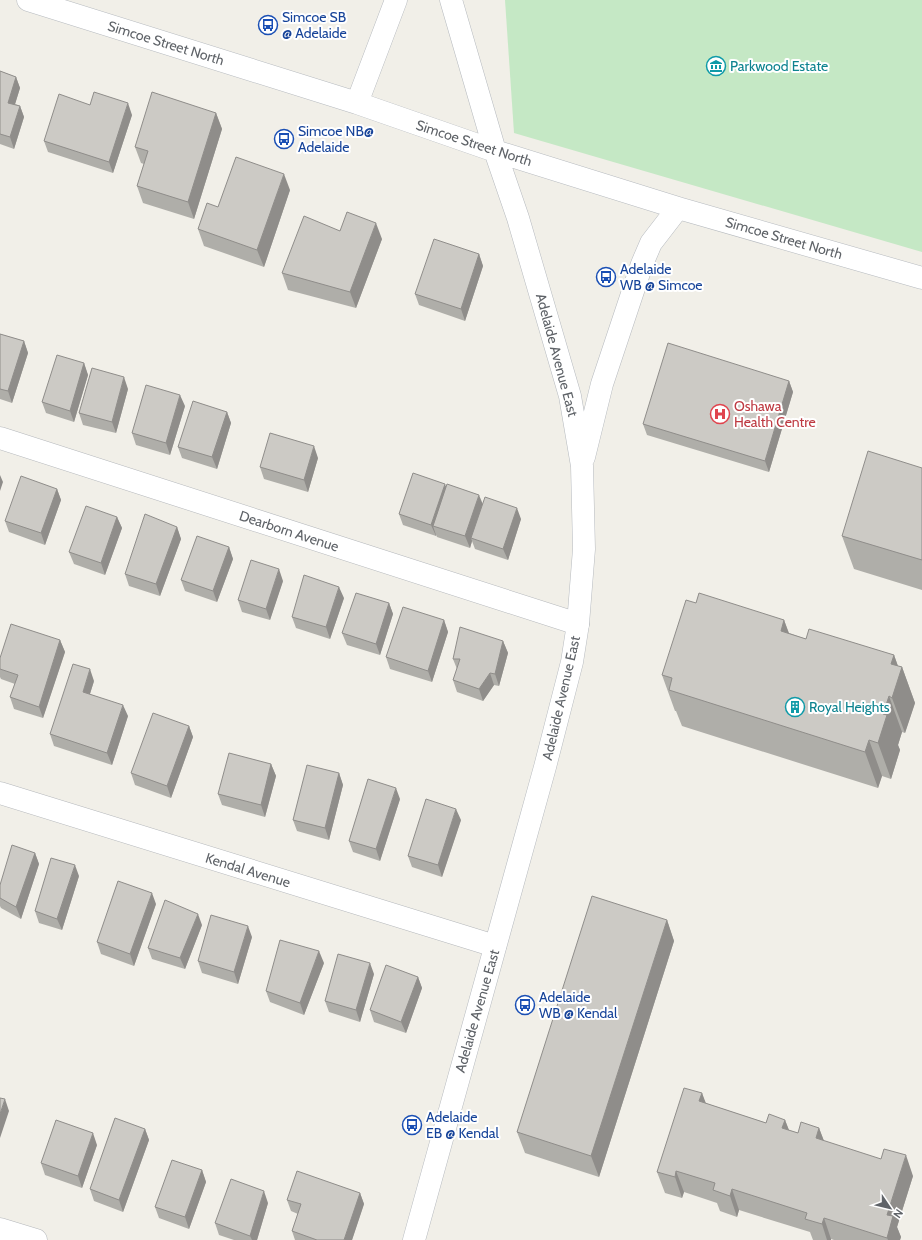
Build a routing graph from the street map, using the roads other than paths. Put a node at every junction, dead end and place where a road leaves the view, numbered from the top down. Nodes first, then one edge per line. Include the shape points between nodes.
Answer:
1 (28, 0) edge
2 (396, 0) edge
3 (451, 0) edge
4 (356, 103) junction
5 (495, 151) junction
6 (678, 208) junction
7 (922, 278) edge
8 (0, 438) edge
9 (582, 466) junction
10 (578, 624) junction
11 (0, 793) edge
12 (495, 946) junction
13 (0, 1229) edge
14 (27, 1239) edge
15 (414, 1240) edge

1 - 4 main road, Simcoe Street North
2 - 4 main road
3 - 5 main road, Adelaide Avenue East
4 - 5 main road, Simcoe Street North
5 - 6 main road, Simcoe Street North
5 - 9 main road, Adelaide Avenue East via 518,218 570,396
6 - 7 main road, Simcoe Street North
6 - 9 main road via 651,243 642,264 602,384
8 - 10 main road, Dearborn Avenue
9 - 10 main road, Adelaide Avenue East via 584,549
10 - 12 main road, Adelaide Avenue East via 570,669
11 - 12 main road, Kendal Avenue
12 - 15 main road, Adelaide Avenue East
13 - 14 main road

